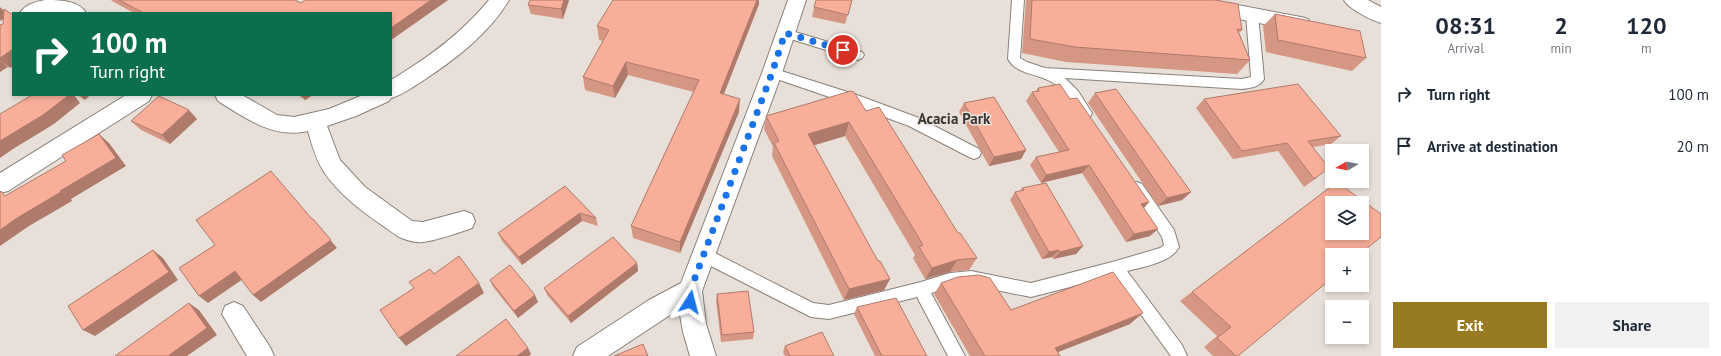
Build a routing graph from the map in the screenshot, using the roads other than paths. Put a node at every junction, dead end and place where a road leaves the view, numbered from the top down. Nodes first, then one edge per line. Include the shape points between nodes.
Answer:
1 (500, 0) edge
2 (797, 0) edge
3 (1018, 0) edge
4 (1176, 0) edge
5 (1353, 0) edge
6 (31, 12) edge
7 (75, 12) edge
8 (1252, 15) junction
9 (1381, 16) edge
10 (1317, 27) edge
11 (785, 33) junction
12 (858, 55) dead end
13 (1045, 72) junction
14 (772, 73) junction
15 (392, 89) edge
16 (140, 96) edge
17 (227, 96) edge
18 (380, 96) edge
19 (315, 122) junction
20 (1094, 125) edge
21 (974, 153) dead end
22 (1129, 177) edge
23 (0, 184) edge
24 (464, 221) dead end
25 (704, 255) junction
26 (1116, 268) junction
27 (921, 289) junction
28 (690, 291) junction
29 (234, 314) dead end
30 (260, 356) edge
31 (586, 356) edge
32 (703, 356) edge
33 (957, 356) edge
34 (1179, 356) edge

1 - 15 street via 473,32 450,53
2 - 11 street
3 - 13 lane via 1014,59 1020,65
4 - 8 street
5 - 9 street
6 - 7 street via 50,5 58,5
8 - 10 street
8 - 13 lane via 1258,79 1251,83
11 - 12 lane
11 - 14 street
13 - 20 lane via 1057,78 1072,93
14 - 21 lane via 914,122
14 - 25 street
16 - 23 street
17 - 19 street via 286,126
18 - 19 street
19 - 24 street via 332,166 357,194 407,230 423,232
22 - 26 lane via 1169,235 1172,247 1165,253
25 - 27 lane via 811,310 821,312
25 - 28 street
26 - 27 lane via 1031,290 971,278 950,280
26 - 34 lane
27 - 33 lane
28 - 31 street via 658,308
28 - 32 street via 690,313
29 - 30 street

